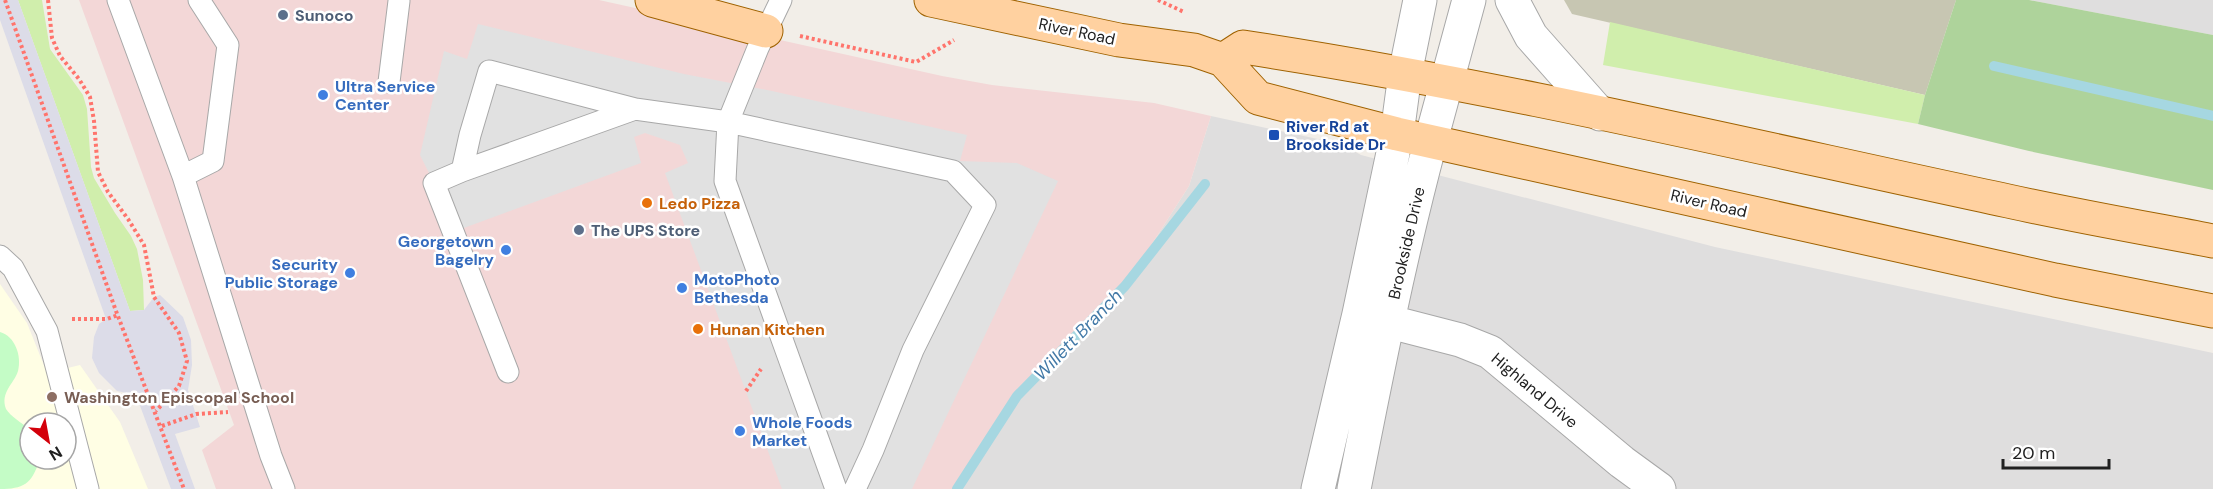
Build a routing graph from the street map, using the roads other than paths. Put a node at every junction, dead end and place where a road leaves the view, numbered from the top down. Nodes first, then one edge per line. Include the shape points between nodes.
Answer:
1 (118, 0) edge
2 (199, 0) edge
3 (397, 0) edge
4 (652, 0) edge
5 (781, 0) edge
6 (1420, 0) edge
7 (1469, 0) edge
8 (1512, 0) edge
9 (946, 1) edge
10 (766, 31) junction
11 (1222, 60) junction
12 (1405, 74) junction
13 (389, 82) dead end
14 (1448, 82) junction
15 (635, 109) junction
16 (1600, 114) junction
17 (729, 122) junction
18 (1397, 134) junction
19 (1431, 140) junction
20 (462, 171) junction
21 (183, 176) junction
22 (2213, 241) edge
23 (0, 256) edge
24 (2213, 311) edge
25 (1374, 317) junction
26 (508, 372) dead end
27 (88, 489) edge
28 (284, 489) edge
29 (836, 489) edge
30 (855, 489) edge
31 (1318, 489) edge
32 (1354, 489) edge
33 (1659, 489) edge

1 - 21 lane
2 - 21 lane via 228,45 213,162
3 - 13 lane
4 - 10 main road
5 - 10 lane
6 - 12 street, Brookside Drive
7 - 14 street, Brookside Drive
8 - 16 street via 1531,36
9 - 11 main road, River Road via 1119,40 1194,50
10 - 17 lane
11 - 12 main road via 1243,47
11 - 18 main road, River Road via 1258,98
12 - 14 main road
12 - 18 street, Brookside Drive
14 - 16 main road
14 - 19 street, Brookside Drive
15 - 17 lane
15 - 20 lane
15 - 20 lane via 489,71
16 - 22 main road
17 - 29 lane via 725,181
17 - 30 lane via 953,171 985,205 913,350
18 - 19 main road, River Road
18 - 25 street, Brookside Drive
19 - 24 main road, River Road via 2055,280
19 - 25 street, Brookside Drive via 1416,197
20 - 26 lane via 434,183
21 - 28 lane
23 - 27 lane via 13,268 47,331
25 - 31 street, Brookside Drive
25 - 32 street, Brookside Drive
25 - 33 street, Highland Drive via 1460,339 1490,352

